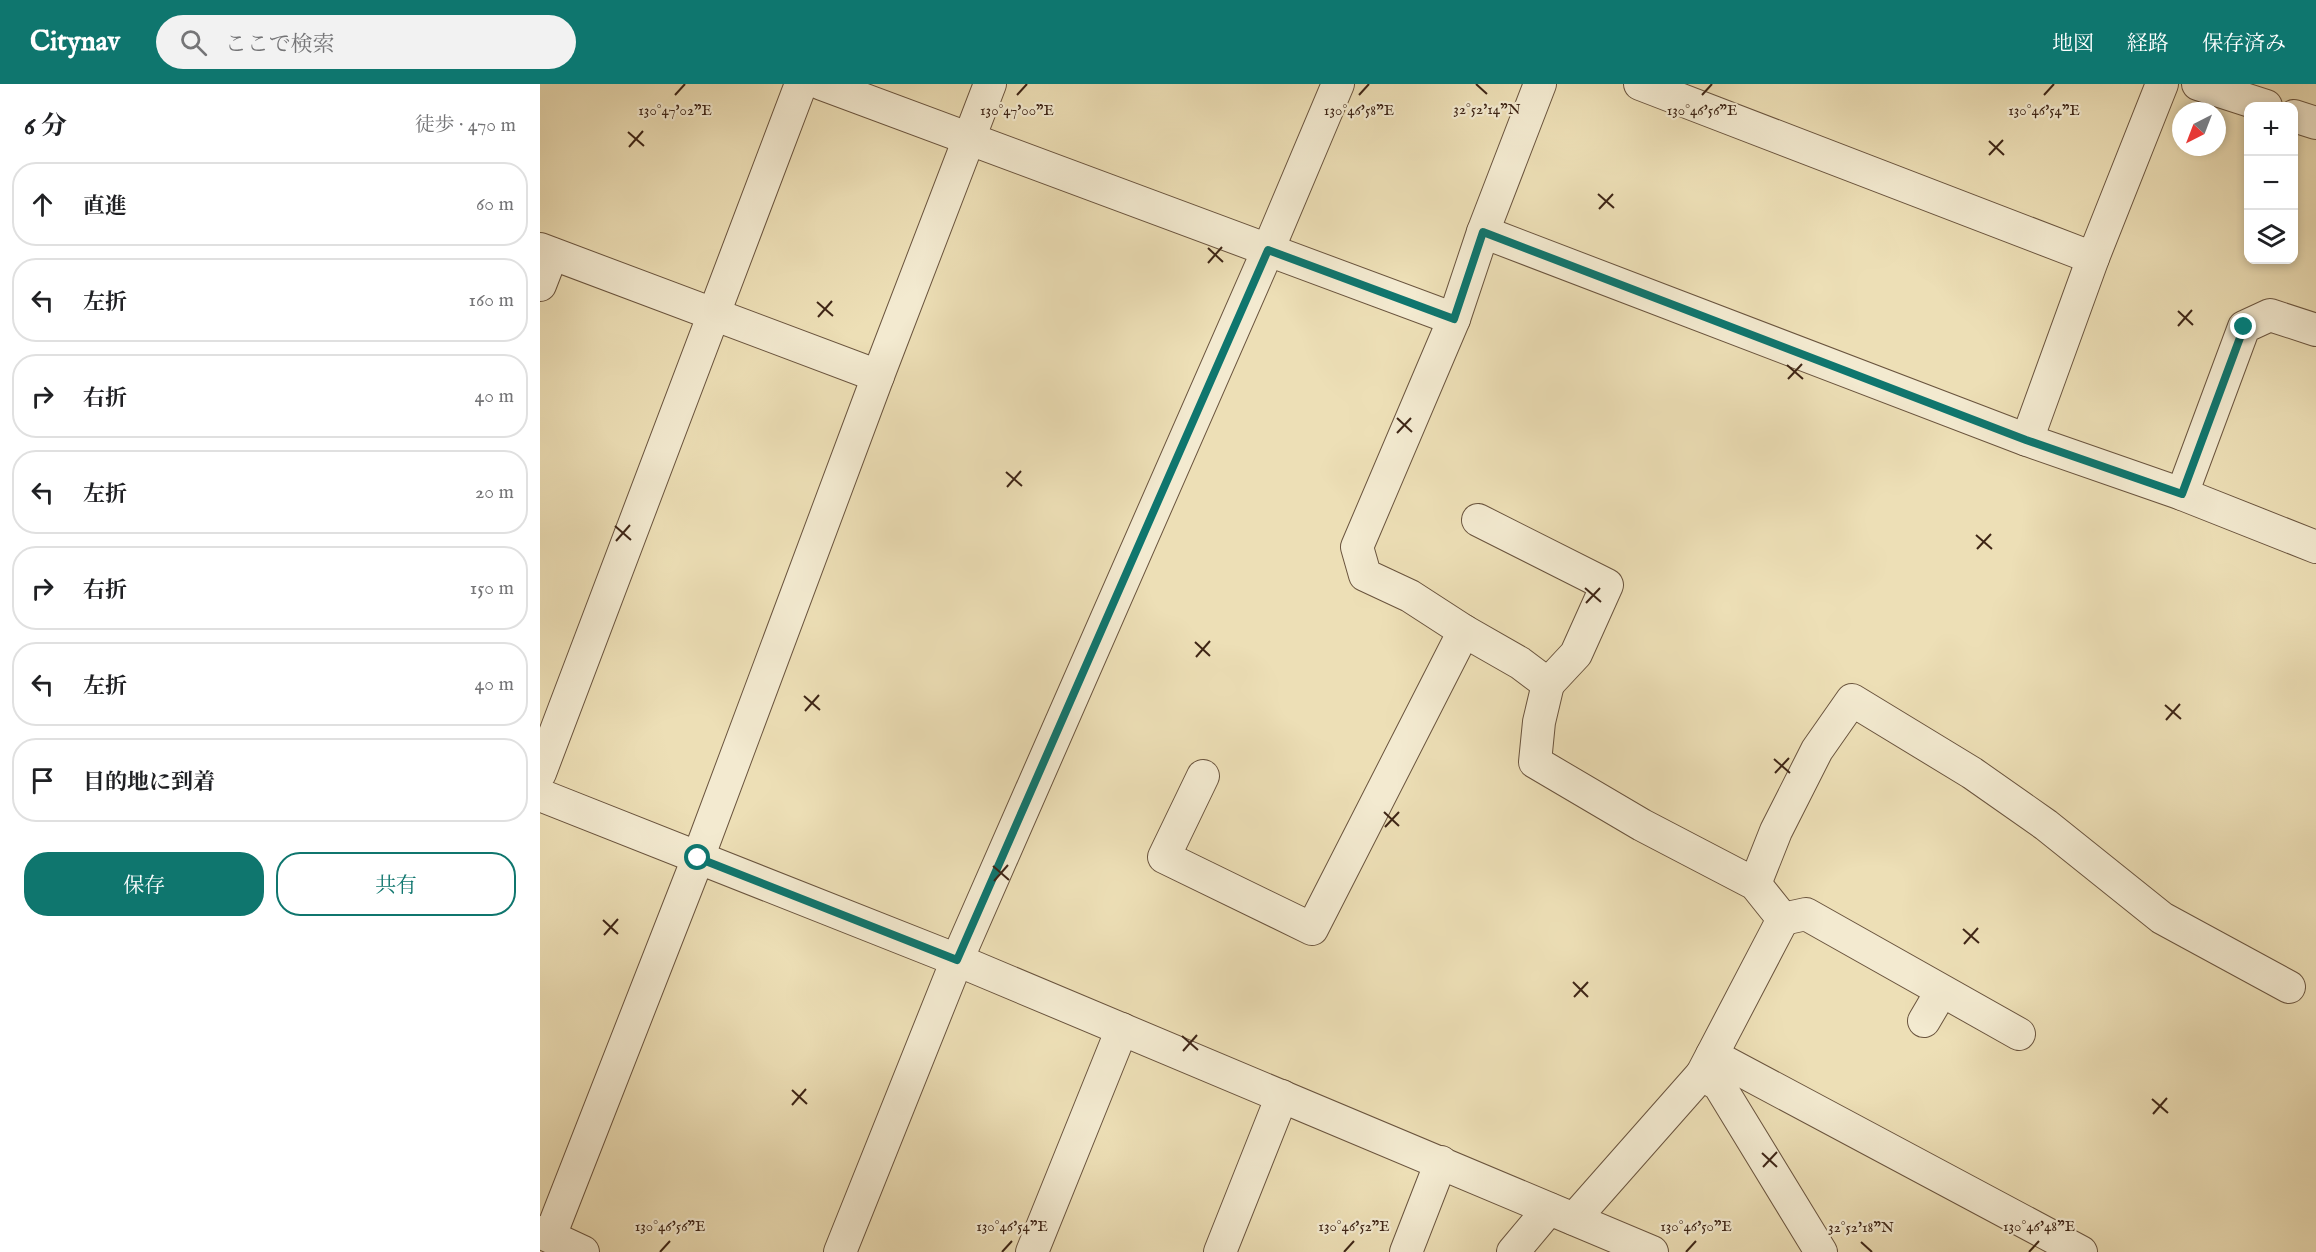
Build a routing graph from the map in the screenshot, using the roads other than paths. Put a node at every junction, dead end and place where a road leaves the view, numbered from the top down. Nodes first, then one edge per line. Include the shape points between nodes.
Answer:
1 (801, 84) edge
2 (822, 84) edge
3 (990, 84) edge
4 (1338, 84) edge
5 (1540, 84) edge
6 (1640, 84) edge
7 (2162, 84) edge
8 (2198, 84) edge
9 (2254, 102) edge
10 (2298, 117) edge
11 (2316, 123) edge
12 (969, 139) junction
13 (1483, 232) junction
14 (1268, 250) junction
15 (546, 251) edge
16 (2092, 258) junction
17 (540, 285) edge
18 (714, 315) junction
19 (1454, 319) junction
20 (2316, 330) edge
21 (878, 376) junction
22 (2026, 440) junction
23 (2182, 494) junction
24 (1478, 520) dead end
25 (2316, 547) edge
26 (1464, 631) junction
27 (1548, 684) junction
28 (540, 773) edge
29 (1203, 776) dead end
30 (540, 795) edge
31 (698, 858) junction
32 (1755, 884) junction
33 (1783, 919) junction
34 (957, 960) junction
35 (2289, 987) dead end
36 (1941, 992) junction
37 (1924, 1021) dead end
38 (1122, 1029) junction
39 (2019, 1034) dead end
40 (1707, 1065) junction
41 (1282, 1096) junction
42 (1441, 1162) junction
43 (1562, 1214) junction
44 (545, 1234) edge
45 (583, 1252) edge
46 (840, 1252) edge
47 (1032, 1252) edge
48 (1220, 1252) edge
49 (1406, 1252) edge
50 (1513, 1252) edge
51 (1652, 1252) edge
52 (1821, 1252) edge
53 (2081, 1252) edge

1 - 18 street
2 - 12 street
3 - 12 street
4 - 14 street
5 - 13 street
6 - 16 street
7 - 16 street
8 - 9 street
10 - 11 street
12 - 14 street
12 - 21 street
13 - 19 street
13 - 22 street
14 - 19 street
14 - 34 street
15 - 17 street
15 - 18 street
16 - 22 street
18 - 21 street
18 - 28 street
19 - 26 street via 1357,547 1365,575 1410,596
20 - 23 street via 2270,315 2244,327
21 - 31 street
22 - 23 street
23 - 25 street
24 - 27 street via 1607,585 1576,654
26 - 27 street
26 - 29 street via 1312,929 1164,857
27 - 32 street via 1535,762 1642,825
30 - 31 street
31 - 34 street
31 - 44 street
32 - 33 street
32 - 35 street via 1776,831 1817,750 1852,700 1972,773 2046,825 2162,918
33 - 36 street via 1806,914
33 - 40 street
34 - 38 street
34 - 46 street
36 - 37 street
36 - 39 street
38 - 41 street
38 - 47 street
40 - 43 street
40 - 52 street
40 - 53 street
41 - 42 street
41 - 48 street
42 - 43 street
42 - 49 street
43 - 50 street
43 - 51 street
44 - 45 street

